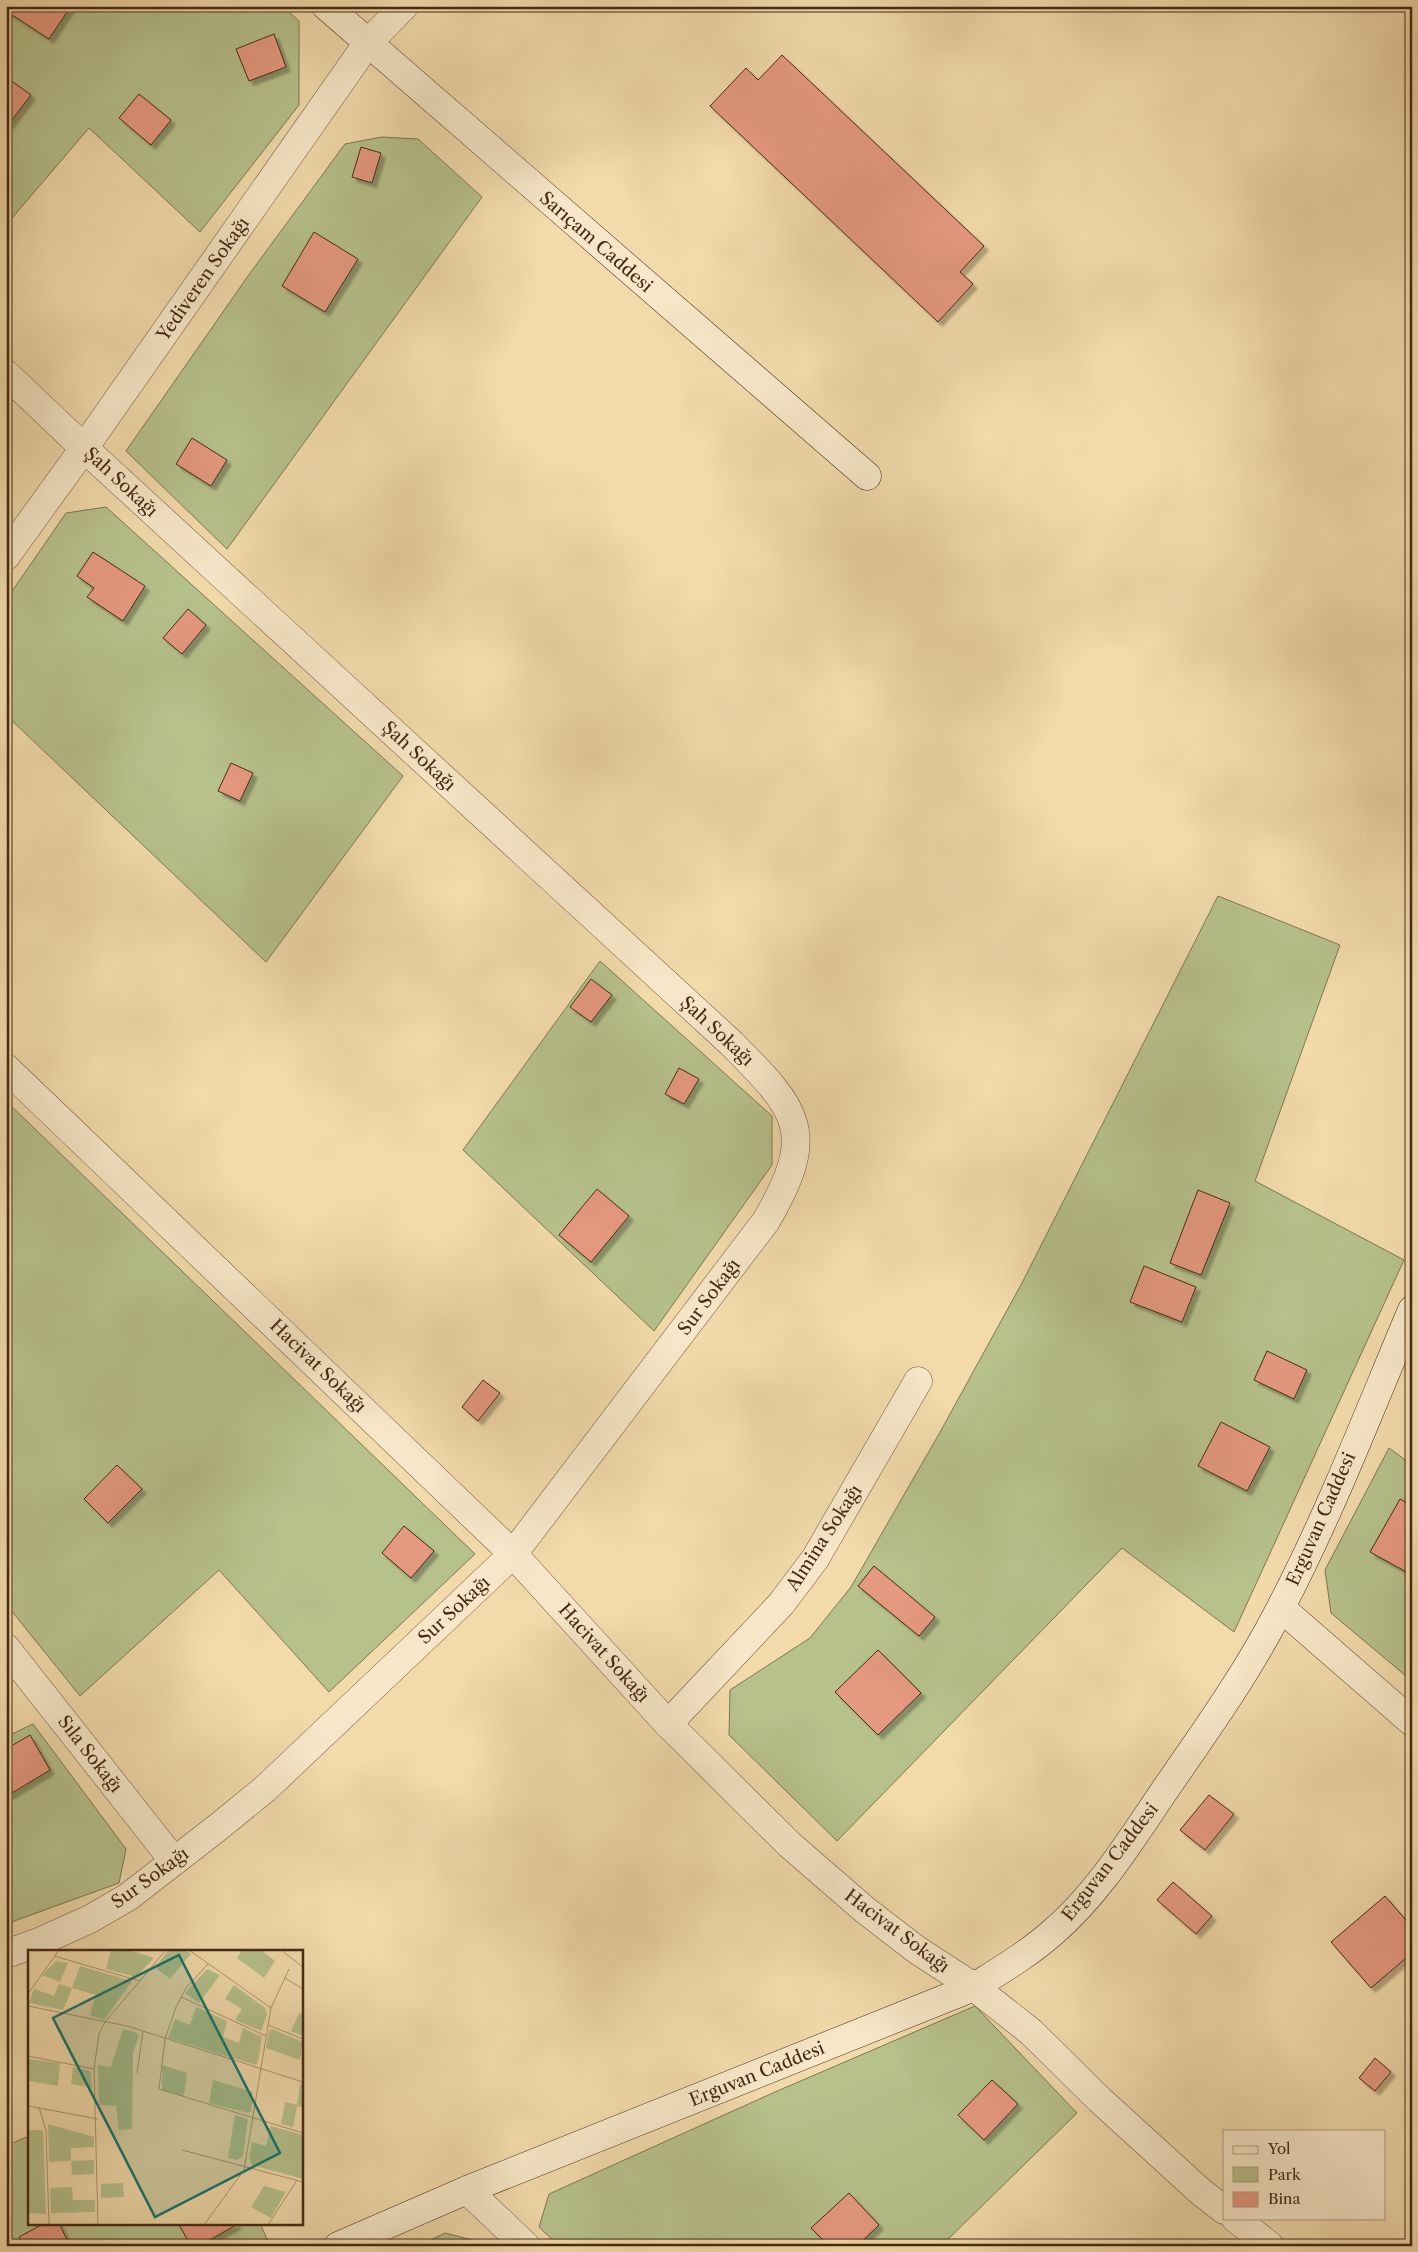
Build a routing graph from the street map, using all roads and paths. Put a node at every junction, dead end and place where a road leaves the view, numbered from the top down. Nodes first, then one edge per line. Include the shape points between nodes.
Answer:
1 (326, 6) edge
2 (404, 6) edge
3 (367, 44) junction
4 (6, 374) edge
5 (84, 448) junction
6 (867, 476) dead end
7 (6, 556) edge
8 (6, 1068) edge
9 (795, 1158) joint
10 (1412, 1310) edge
11 (918, 1381) dead end
12 (513, 1554) junction
13 (1281, 1608) junction
14 (6, 1648) edge
15 (1412, 1722) edge
16 (668, 1724) junction
17 (174, 1861) junction
18 (6, 1954) edge
19 (974, 1987) junction
20 (467, 2190) junction
21 (1223, 2209) edge
22 (1238, 2220) edge
23 (338, 2246) edge
24 (526, 2246) edge
25 (1270, 2246) edge

1 - 3 street, Sarıçam Caddesi
2 - 3 street, Yediveren Sokağı
3 - 5 street, Yediveren Sokağı
3 - 6 street, Sarıçam Caddesi
4 - 5 street, Şah Sokağı
5 - 7 street, Yediveren Sokağı
5 - 9 street, Şah Sokağı via 751,1062 787,1104 796,1131
8 - 12 street, Hacivat Sokağı
9 - 12 street, Sur Sokağı via 784,1190 766,1221
10 - 13 street, Erguvan Caddesi
11 - 16 street, Almina Sokağı via 815,1559 781,1604
12 - 16 street, Hacivat Sokağı
12 - 17 street, Sur Sokağı via 265,1789
13 - 15 street
13 - 19 street, Erguvan Caddesi via 1214,1719 1123,1851 1083,1902 1052,1933 1012,1964
14 - 17 street, Sıla Sokağı
16 - 19 street, Hacivat Sokağı via 790,1845 865,1910 916,1950
17 - 18 street, Sur Sokağı via 128,1898 90,1919
19 - 20 street, Erguvan Caddesi
19 - 21 street, Hacivat Sokağı via 1031,2032 1100,2100
20 - 23 street, Erguvan Caddesi
20 - 24 street
22 - 25 street

